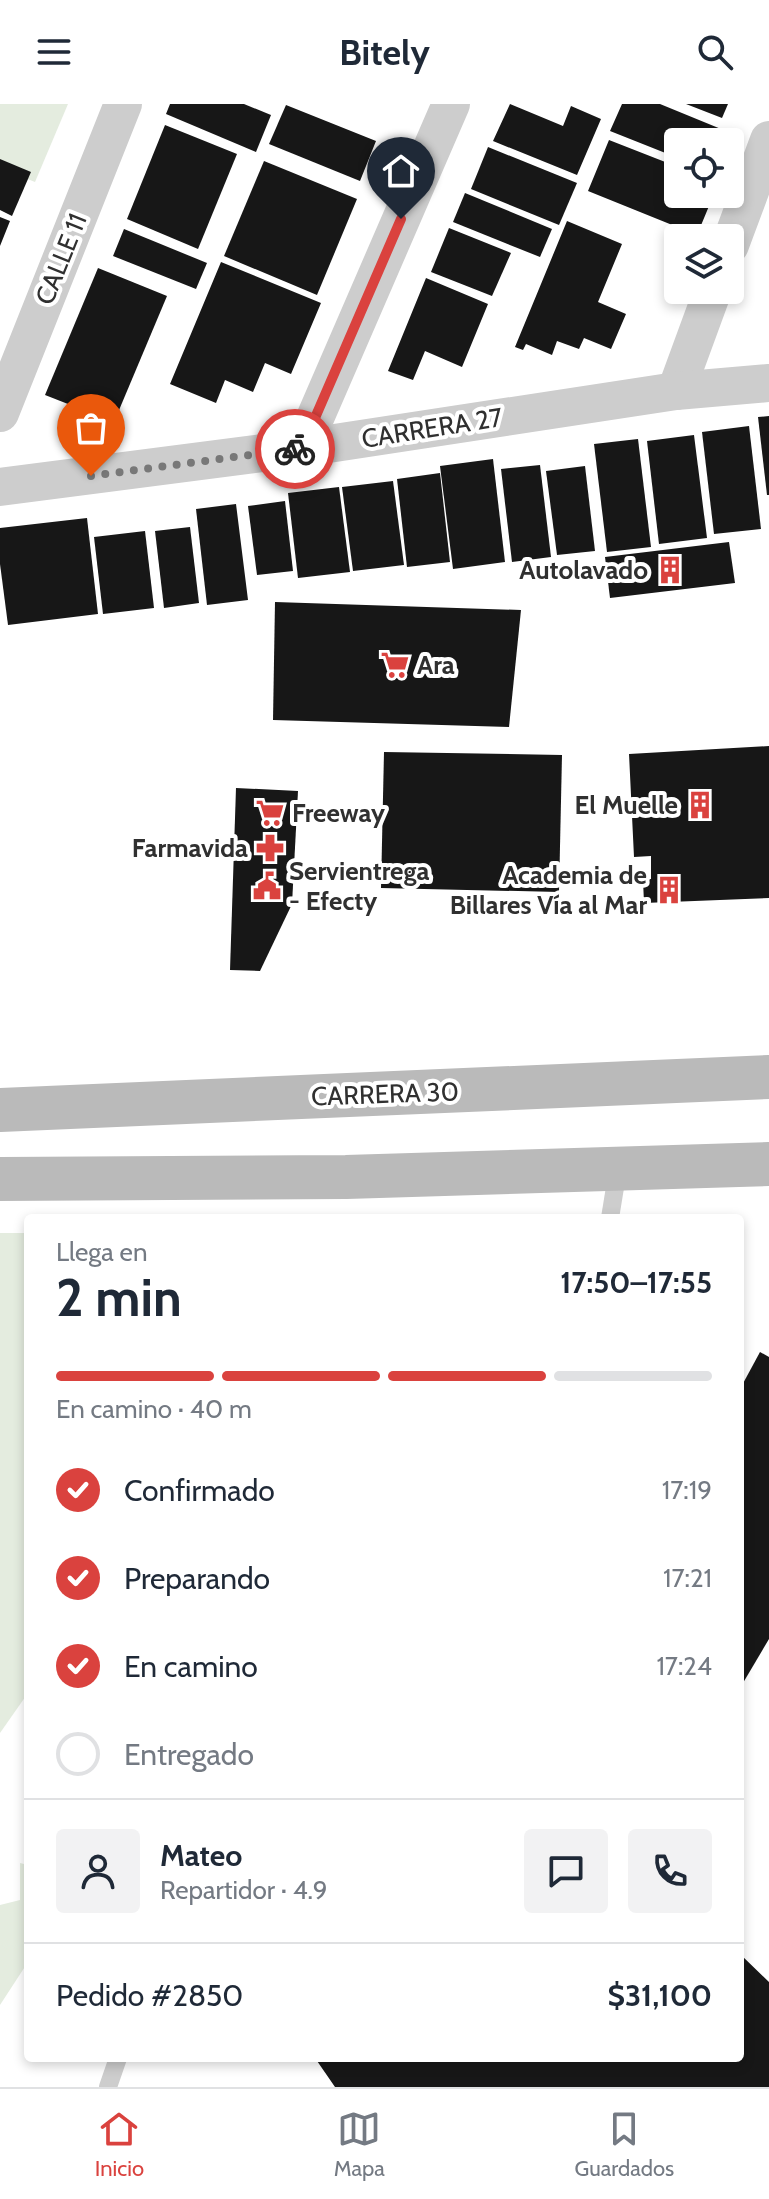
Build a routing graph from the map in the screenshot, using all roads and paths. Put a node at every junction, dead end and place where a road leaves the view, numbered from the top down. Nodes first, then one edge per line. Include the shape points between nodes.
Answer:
1 (123, 104) edge
2 (451, 104) edge
3 (769, 140) edge
4 (738, 224) edge
5 (708, 304) edge
6 (769, 383) edge
7 (676, 391) junction
8 (0, 413) edge
9 (302, 448) junction
10 (0, 487) edge
11 (769, 1077) edge
12 (0, 1110) edge
13 (769, 1164) edge
14 (618, 1168) junction
15 (0, 1179) edge
16 (611, 1214) edge
17 (117, 2062) edge
18 (108, 2087) edge

1 - 8 street, CALLE 11
2 - 9 street
3 - 4 street
5 - 7 street
6 - 7 street, CARRERA 27
7 - 9 street, CARRERA 27
9 - 10 street, CARRERA 27
11 - 12 main road, CARRERA 30
13 - 14 main road
14 - 15 main road via 346,1177
14 - 16 lane
17 - 18 lane

